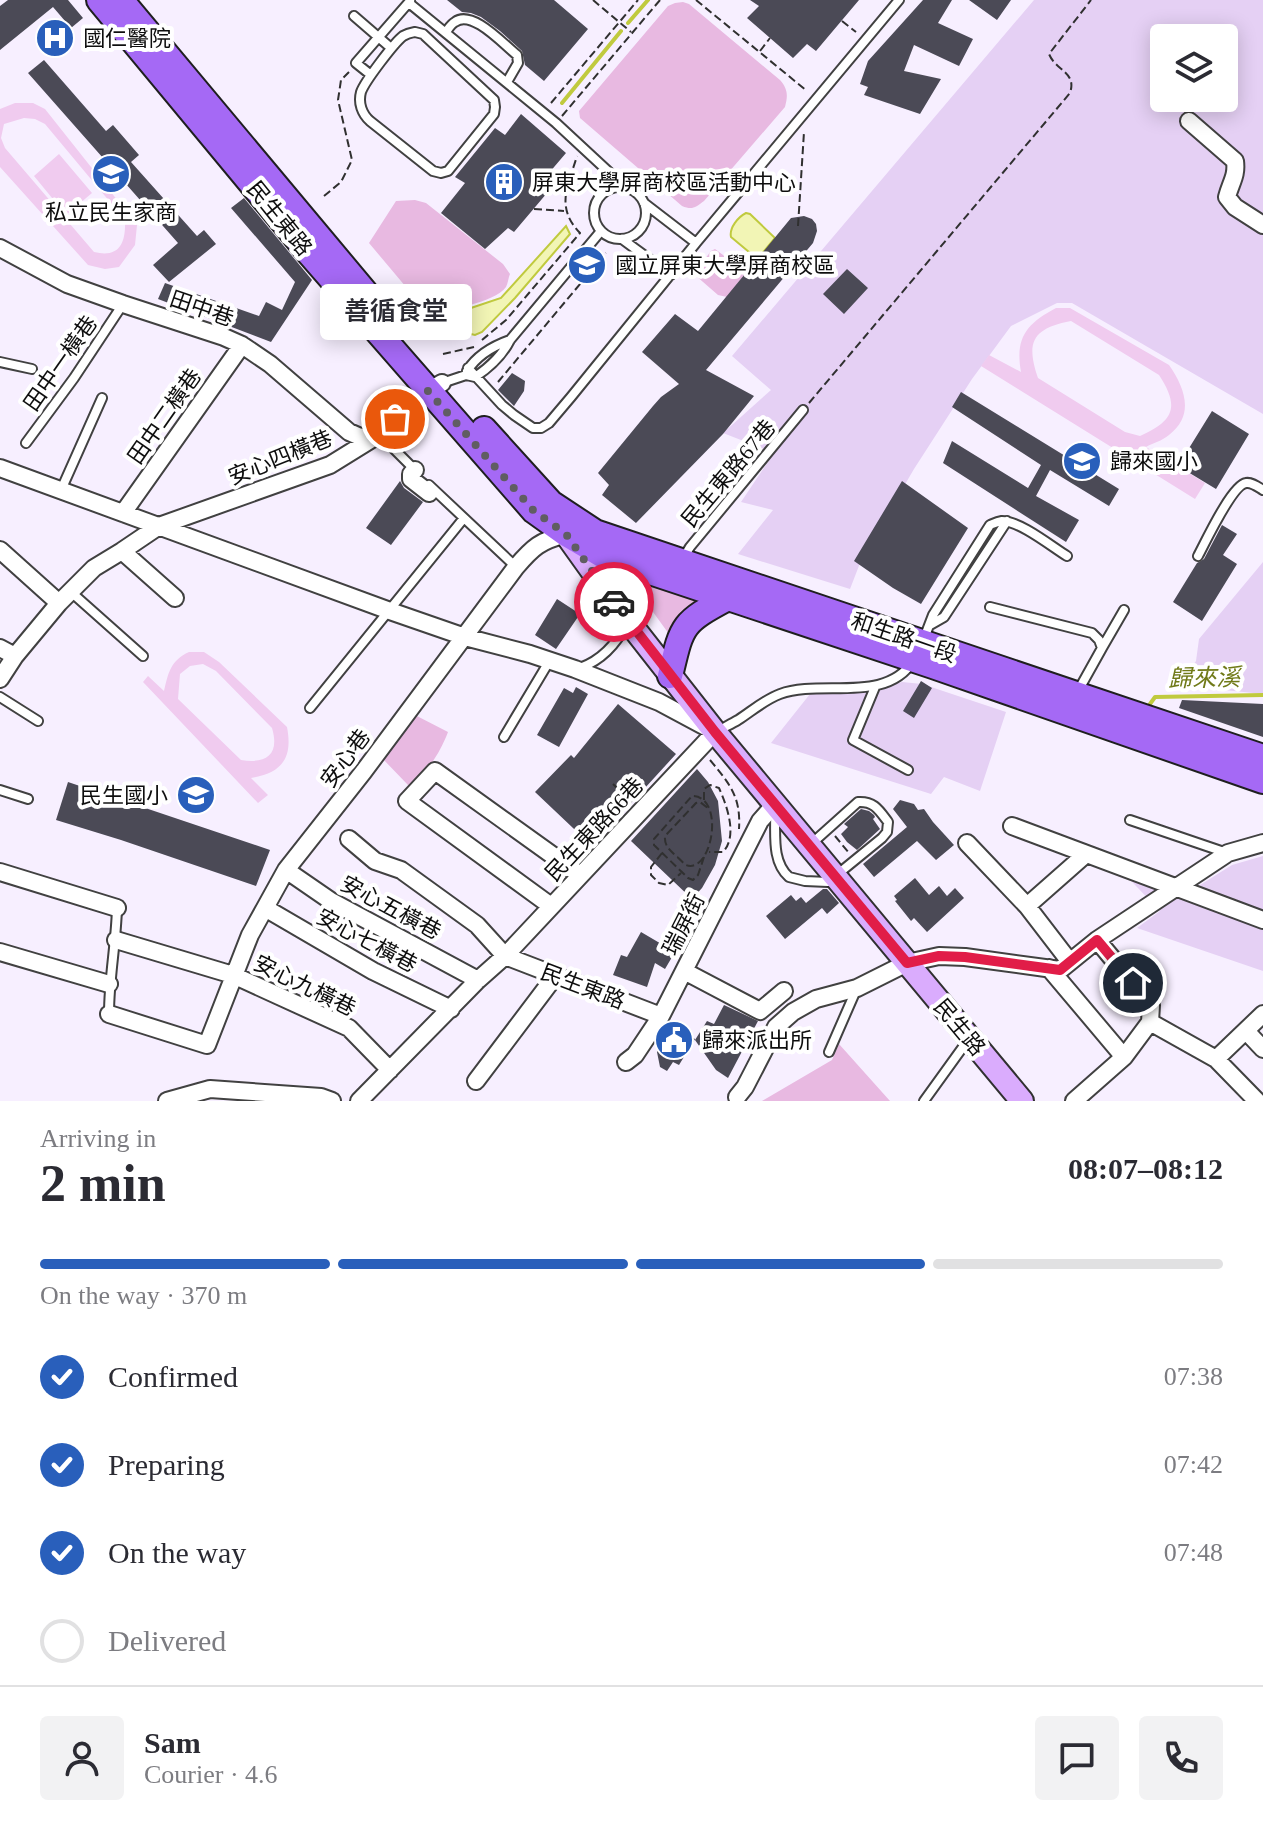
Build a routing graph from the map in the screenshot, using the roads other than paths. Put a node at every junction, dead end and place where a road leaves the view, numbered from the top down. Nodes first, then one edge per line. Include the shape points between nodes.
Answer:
1 (99, 0) edge
2 (121, 0) edge
3 (899, 0) edge
4 (410, 1) edge
5 (354, 16) dead end
6 (446, 32) junction
7 (378, 38) junction
8 (391, 48) junction
9 (371, 75) junction
10 (507, 82) junction
11 (1189, 121) dead end
12 (625, 187) junction
13 (644, 203) junction
14 (1263, 225) edge
15 (601, 231) junction
16 (622, 239) junction
17 (696, 243) junction
18 (0, 248) edge
19 (671, 275) junction
20 (123, 304) junction
21 (510, 340) junction
22 (242, 345) junction
23 (0, 362) edge
24 (32, 369) dead end
25 (470, 373) junction
26 (435, 387) junction
27 (102, 398) dead end
28 (803, 410) road end
29 (372, 439) junction
30 (26, 443) dead end
31 (0, 468) edge
32 (415, 470) junction
33 (1263, 490) edge
34 (61, 491) junction
35 (429, 493) dead end
36 (551, 503) junction
37 (123, 513) junction
38 (464, 518) junction
39 (159, 526) junction
40 (566, 534) junction
41 (0, 550) edge
42 (122, 551) junction
43 (1067, 556) dead end
44 (1198, 556) dead end
45 (682, 561) junction
46 (516, 567) junction
47 (65, 597) junction
48 (175, 598) dead end
49 (728, 598) junction
50 (990, 607) dead end
51 (1124, 610) dead end
52 (390, 611) junction
53 (628, 621) junction
54 (465, 637) junction
55 (922, 643) junction
56 (1102, 648) junction
57 (7, 652) edge
58 (143, 656) dead end
59 (550, 660) junction
60 (575, 669) junction
61 (670, 676) junction
62 (0, 679) edge
63 (875, 687) junction
64 (1076, 695) junction
65 (0, 697) edge
66 (310, 708) dead end
67 (38, 721) dead end
68 (715, 732) junction
69 (504, 737) dead end
70 (1263, 757) edge
71 (908, 770) dead end
72 (1263, 781) edge
73 (0, 790) edge
74 (28, 799) dead end
75 (775, 804) junction
76 (1130, 820) dead end
77 (1012, 826) dead end
78 (349, 839) dead end
79 (967, 843) dead end
80 (1263, 843) edge
81 (810, 846) junction
82 (1228, 853) junction
83 (1086, 854) junction
84 (286, 870) junction
85 (0, 872) edge
86 (580, 875) junction
87 (835, 877) junction
88 (1174, 887) junction
89 (551, 906) junction
90 (1027, 906) junction
91 (117, 908) joint
92 (265, 908) junction
93 (1263, 920) edge
94 (116, 940) junction
95 (1097, 940) junction
96 (0, 952) edge
97 (505, 956) junction
98 (1070, 962) junction
99 (907, 963) junction
100 (1049, 968) junction
101 (684, 971) junction
102 (233, 975) junction
103 (556, 975) junction
104 (478, 980) junction
105 (109, 984) junction
106 (857, 988) junction
107 (784, 991) dead end
108 (451, 1009) junction
109 (109, 1014) joint
110 (1263, 1014) edge
111 (661, 1016) junction
112 (1150, 1022) junction
113 (1246, 1031) junction
114 (969, 1038) junction
115 (1263, 1049) edge
116 (829, 1052) dead end
117 (1124, 1057) junction
118 (1216, 1059) junction
119 (626, 1062) dead end
120 (390, 1070) junction
121 (476, 1081) dead end
122 (737, 1097) dead end
123 (167, 1101) edge
124 (332, 1101) edge
125 (359, 1101) edge
126 (924, 1101) edge
127 (1022, 1101) edge
128 (1074, 1101) edge
129 (1257, 1101) edge

1 - 26 main road, 民生東路 via 308,252
2 - 26 main road, 民生東路
3 - 17 lane
4 - 6 lane
4 - 7 lane
5 - 7 lane
6 - 10 lane
6 - 10 lane via 456,20 475,21 517,55
7 - 8 lane
7 - 9 lane via 356,63
8 - 9 lane
8 - 9 lane via 407,34 423,34 494,100 494,114 448,171 433,171 363,114 361,92
10 - 12 lane
11 - 14 street via 1235,161 1237,172 1227,197
12 - 13 lane
12 - 15 lane via 609,189 597,200 594,217
13 - 16 lane via 642,227
13 - 17 lane
15 - 16 lane
15 - 21 lane
16 - 19 lane
17 - 19 lane
18 - 20 street, 田中巷 via 67,284
19 - 25 lane via 541,428 514,415
20 - 22 street, 田中巷
20 - 30 lane, 田中一橫巷
21 - 25 lane via 487,369
21 - 25 lane via 473,362
22 - 29 street, 田中巷 via 349,432
22 - 37 street, 田中二橫巷
23 - 24 lane, 田中一橫巷
25 - 26 lane
26 - 29 street, 安心四橫巷
26 - 36 main road, 民生東路
26 - 40 main road, 民生東路 via 534,511
27 - 34 lane
28 - 45 lane, 民生東路67巷
29 - 32 lane via 391,446
29 - 39 street, 安心四橫巷 via 330,465
31 - 34 street
32 - 35 street via 411,479
32 - 38 lane
33 - 44 lane via 1250,483 1238,487
34 - 37 street
36 - 40 street, 民生東路
36 - 45 main road, 和生路一段 via 595,532
37 - 39 street
38 - 46 lane
38 - 52 lane
39 - 42 street, 安心四橫巷
39 - 52 street
40 - 46 street, 安心巷 via 533,547
40 - 49 main road, 和生路一段 via 605,557
40 - 53 street, 民生東路
41 - 47 street
42 - 47 street, 安心四橫巷 via 94,568
42 - 48 street
43 - 55 lane via 1018,525 990,525
45 - 55 main road, 和生路一段
46 - 54 street, 安心巷
47 - 57 street, 安心四橫巷
47 - 58 lane
49 - 55 main road, 和生路一段
49 - 61 main road via 686,625
50 - 56 lane via 1092,633
51 - 56 lane
52 - 54 street
52 - 66 lane
53 - 60 lane via 602,655
53 - 61 street, 民生東路
54 - 59 street
54 - 84 street, 安心巷
55 - 63 lane via 907,670
55 - 64 main road, 和生路一段
55 - 72 main road, 和生路一段
56 - 64 lane
57 - 62 street, 安心四橫巷
59 - 60 street
59 - 69 lane
60 - 68 street via 659,702
61 - 68 street, 民生東路
63 - 68 lane via 781,693
63 - 71 lane via 853,740
64 - 70 main road, 和生路一段
65 - 67 lane
68 - 75 street, 民生路
68 - 86 street, 民生東路66巷
73 - 74 lane
75 - 81 street, 民生路
75 - 87 lane via 777,857 784,873 816,882
75 - 101 street, 瑞屏街 via 760,821
76 - 82 lane
77 - 83 street
78 - 97 street via 477,925
79 - 90 street
80 - 82 street
81 - 87 street, 民生路
81 - 87 lane via 858,802 876,806 888,822 887,832
82 - 88 street
83 - 88 street
83 - 90 street
84 - 92 street, 安心巷
84 - 104 street, 安心五橫巷 via 331,901
85 - 91 street
86 - 89 street, 民生東路66巷
86 - 89 street via 435,771 407,801
87 - 99 street, 民生路
88 - 93 street
88 - 95 street
89 - 97 street, 民生東路66巷
90 - 98 street
91 - 94 lane
92 - 102 street, 安心巷
92 - 108 street, 安心七橫巷
94 - 102 street, 安心九橫巷
94 - 105 lane
95 - 98 street
95 - 112 street via 1151,1005
96 - 105 street
97 - 103 street, 民生東路
97 - 104 street
98 - 100 street via 1060,970
99 - 100 street via 939,956
99 - 106 street
99 - 114 street, 民生路
100 - 117 street
101 - 107 street via 760,1011
101 - 111 street, 瑞屏街
102 - 109 street, 安心巷 via 207,1045
102 - 120 street, 安心九橫巷 via 349,1028
103 - 111 street, 民生東路
103 - 121 street
104 - 108 street
105 - 109 lane
106 - 116 lane
106 - 122 street via 816,999 776,1027
108 - 120 street
110 - 113 street
111 - 119 street, 瑞屏街
112 - 117 street
112 - 118 street
113 - 115 street
113 - 118 street
114 - 126 lane
114 - 127 street, 民生路
117 - 128 street
118 - 129 street
120 - 125 street
123 - 124 street via 210,1089

